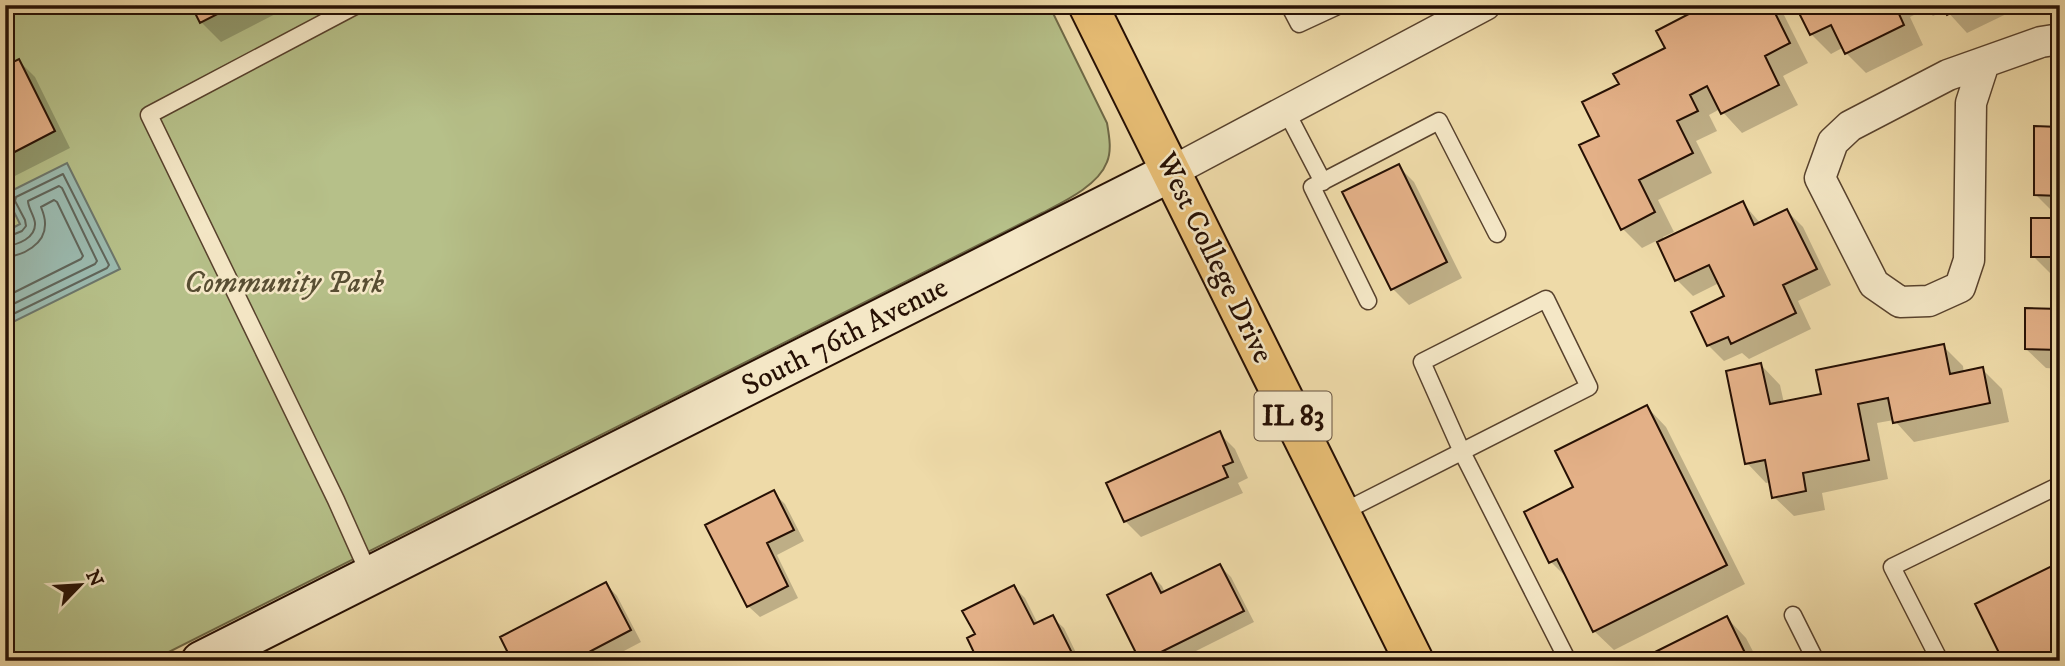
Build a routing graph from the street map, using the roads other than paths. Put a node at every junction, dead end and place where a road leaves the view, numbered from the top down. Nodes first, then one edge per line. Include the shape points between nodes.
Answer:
1 (356, 5) edge
2 (1088, 5) edge
3 (1289, 5) edge
4 (1340, 5) edge
5 (1485, 5) edge
6 (2060, 39) edge
7 (1984, 63) junction
8 (1286, 111) junction
9 (1171, 172) junction
10 (1323, 182) junction
11 (1497, 234) dead end
12 (1368, 302) dead end
13 (1462, 452) junction
14 (2060, 485) edge
15 (1341, 513) junction
16 (370, 576) junction
17 (1793, 615) dead end
18 (251, 650) edge
19 (201, 661) edge
20 (1414, 661) edge
21 (1568, 661) edge
22 (1816, 661) edge
23 (1940, 661) edge

1 - 16 lane via 149,115
2 - 9 main road, West College Drive / IL 83
3 - 4 lane via 1299,24
5 - 8 street, South 76th Avenue
6 - 7 street
7 - 7 street via 1948,75 1850,126 1833,142 1820,178 1874,284 1900,302 1929,301 1960,287 1969,260 1971,103
8 - 9 street, South 76th Avenue
8 - 10 lane
9 - 15 main road, West College Drive / IL 83
9 - 16 street, South 76th Avenue
10 - 11 lane via 1439,121
10 - 12 lane via 1312,187
13 - 13 lane via 1589,387 1546,299 1422,362
13 - 15 lane
13 - 21 lane
14 - 23 lane via 1892,567
15 - 20 main road, West College Drive / IL 83
16 - 18 street, South 76th Avenue
17 - 22 lane
18 - 19 street, South 76th Avenue

